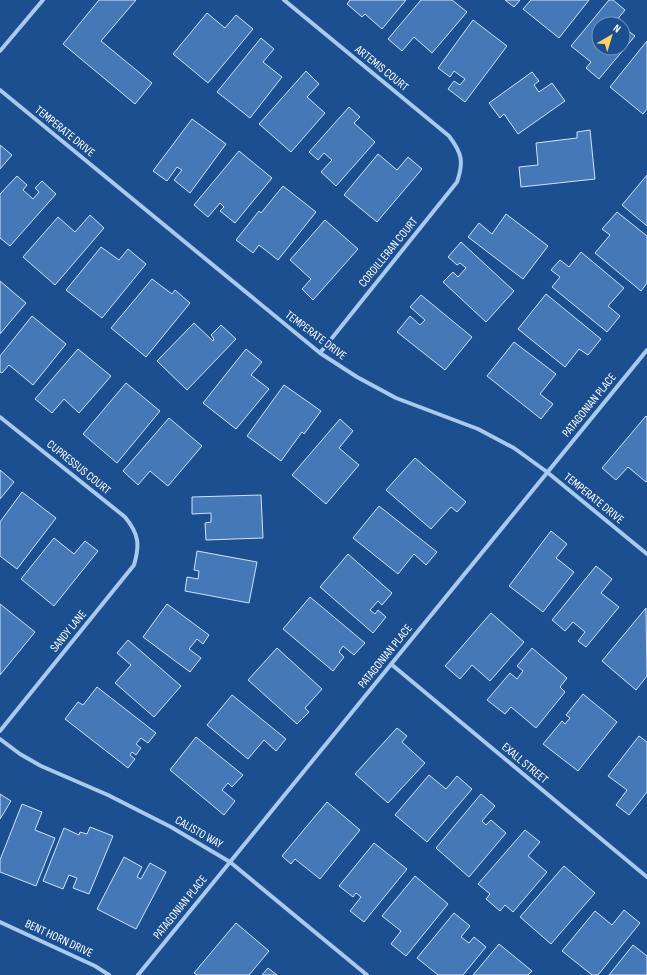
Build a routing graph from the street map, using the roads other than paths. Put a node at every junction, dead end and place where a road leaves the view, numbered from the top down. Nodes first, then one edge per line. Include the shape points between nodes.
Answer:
1 (43, 0) edge
2 (284, 0) edge
3 (0, 51) edge
4 (0, 90) edge
5 (461, 158) joint
6 (647, 350) edge
7 (320, 353) junction
8 (0, 417) edge
9 (547, 472) junction
10 (138, 540) joint
11 (647, 554) edge
12 (391, 664) junction
13 (0, 731) edge
14 (0, 739) edge
15 (230, 862) junction
16 (647, 877) edge
17 (0, 922) edge
18 (109, 975) edge
19 (138, 975) edge
20 (367, 975) edge

1 - 3 street
2 - 5 street, ARTEMIS COURT via 449,136 457,146
4 - 7 street, TEMPERATE DRIVE
5 - 7 street, CORDILLERAN COURT via 457,182
6 - 9 street, PATAGONIAN PLACE
7 - 9 street, TEMPERATE DRIVE via 396,398 484,432 514,448
8 - 10 street, CUPRESSUS COURT via 126,517 134,528
9 - 11 street, TEMPERATE DRIVE
9 - 12 street, PATAGONIAN PLACE
10 - 13 street, SANDY LANE via 138,553 134,565
12 - 15 street, PATAGONIAN PLACE
12 - 16 street, EXALL STREET
14 - 15 street, CALISTO WAY via 41,766 108,795 171,827
15 - 19 street, PATAGONIAN PLACE
15 - 20 street, CALISTO WAY
17 - 18 street, BENT HORN DRIVE

